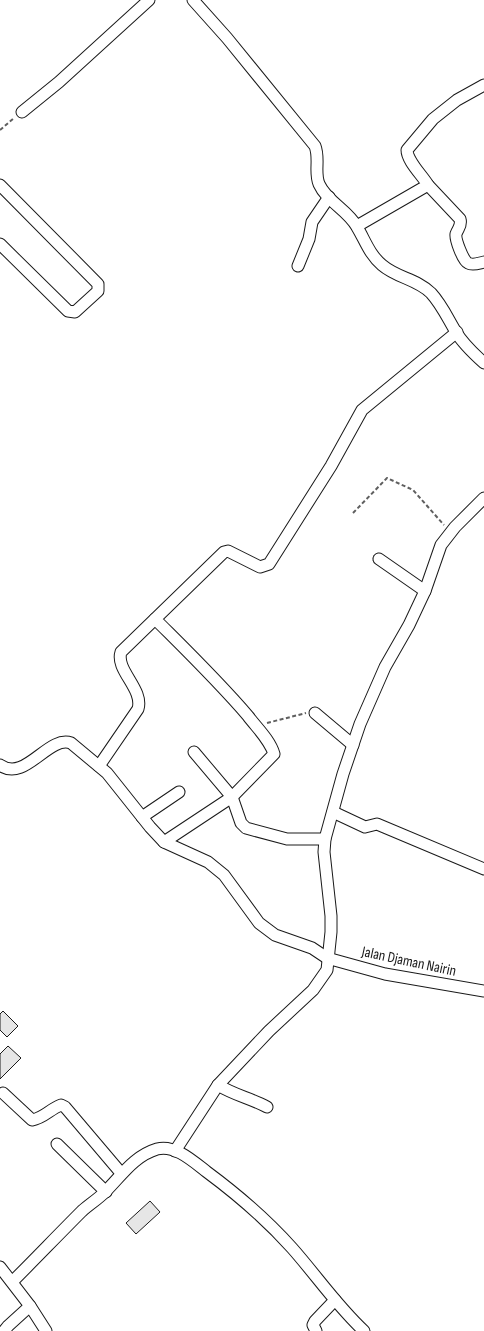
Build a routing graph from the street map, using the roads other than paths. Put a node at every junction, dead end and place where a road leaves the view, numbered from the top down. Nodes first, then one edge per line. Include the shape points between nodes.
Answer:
1 (149, 0) edge
2 (193, 0) edge
3 (484, 85) edge
4 (22, 112) road end
5 (0, 185) edge
6 (428, 185) junction
7 (328, 197) junction
8 (357, 226) junction
9 (0, 244) edge
10 (484, 262) edge
11 (298, 266) dead end
12 (456, 332) junction
13 (484, 363) edge
14 (484, 498) edge
15 (379, 560) dead end
16 (425, 591) junction
17 (155, 619) junction
18 (315, 714) road end
19 (353, 745) junction
20 (194, 752) dead end
21 (0, 765) edge
22 (99, 766) junction
23 (180, 792) dead end
24 (232, 797) junction
25 (333, 812) junction
26 (142, 818) junction
27 (325, 839) junction
28 (164, 842) junction
29 (484, 869) edge
30 (327, 958) junction
31 (484, 991) edge
32 (218, 1085) junction
33 (3, 1093) dead end
34 (267, 1106) dead end
35 (58, 1144) dead end
36 (175, 1151) junction
37 (121, 1173) junction
38 (106, 1192) junction
39 (0, 1267) edge
40 (12, 1281) junction
41 (335, 1300) junction
42 (30, 1306) junction
43 (4, 1331) edge
44 (46, 1331) edge
45 (316, 1331) edge
46 (364, 1331) edge

1 - 4 street
2 - 7 street via 315,146 318,183
3 - 6 street via 433,118 406,150
5 - 9 street via 98,284 98,291 75,312 68,311
6 - 8 street
6 - 10 street via 460,219 456,238 464,259 473,264
7 - 8 street
7 - 11 street via 312,222 310,239
8 - 12 street via 377,261 426,288
12 - 13 street
12 - 17 street via 362,410 269,564 260,567 224,552
14 - 16 street via 441,545
15 - 16 street
16 - 19 street via 385,667
17 - 22 street via 121,652 121,662 139,704
17 - 24 street via 207,670 272,747 274,754
18 - 19 street
19 - 25 street
20 - 24 street
21 - 22 street via 6,769 18,768 58,743 67,742
22 - 26 street
23 - 26 street
24 - 27 street via 246,828 287,839
24 - 28 street
25 - 27 street
25 - 29 street via 365,827 377,824
26 - 28 street
27 - 30 street via 331,916
28 - 30 street, Jalan Djaman Nairin via 208,862 224,875 267,929
30 - 31 street, Jalan Djaman Nairin via 399,977
30 - 32 street via 327,970 313,990
32 - 34 street
32 - 36 street
33 - 37 street via 32,1120 44,1116 56,1106 65,1107
35 - 38 street
36 - 37 street via 157,1149 140,1157
36 - 41 street via 245,1200 301,1258
37 - 38 street
38 - 40 street via 83,1210
39 - 40 street
40 - 42 street
41 - 45 street via 315,1321
41 - 46 street
42 - 43 street
42 - 44 street

